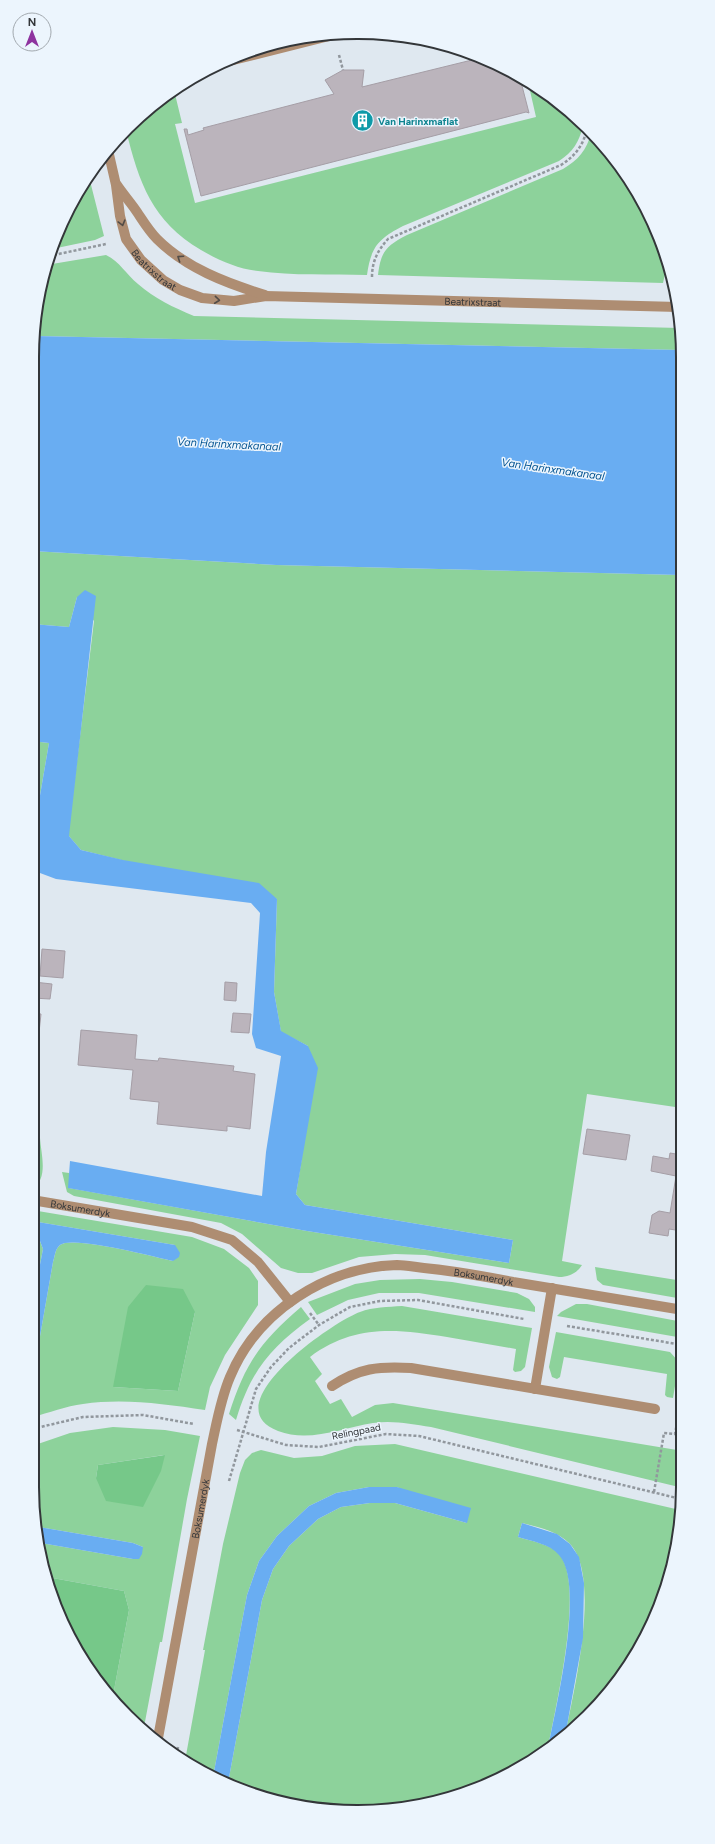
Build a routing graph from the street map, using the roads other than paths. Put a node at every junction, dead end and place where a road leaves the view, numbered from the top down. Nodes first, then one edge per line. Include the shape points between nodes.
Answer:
1 (110, 158) edge
2 (116, 185) junction
3 (266, 296) junction
4 (672, 307) edge
5 (39, 1201) edge
6 (552, 1288) junction
7 (290, 1302) junction
8 (676, 1309) edge
9 (332, 1386) dead end
10 (535, 1389) junction
11 (655, 1409) dead end
12 (159, 1735) edge

1 - 2 street, Beatrixstraat
3 -> 2 street, Beatrixstraat via 200,270 170,251 145,225
2 -> 3 street, Beatrixstraat via 126,239 140,260 163,280 180,290 207,299 234,301
3 - 4 street, Beatrixstraat
5 - 7 street, Boksumerdyk via 192,1227 232,1240 258,1262
6 - 7 street, Boksumerdyk via 452,1271 397,1265 342,1276 317,1286
6 - 8 street, Boksumerdyk
6 - 10 street
7 - 12 street, Boksumerdyk via 256,1335 241,1355 230,1377 216,1427
9 - 10 street via 360,1371 393,1367
10 - 11 street

